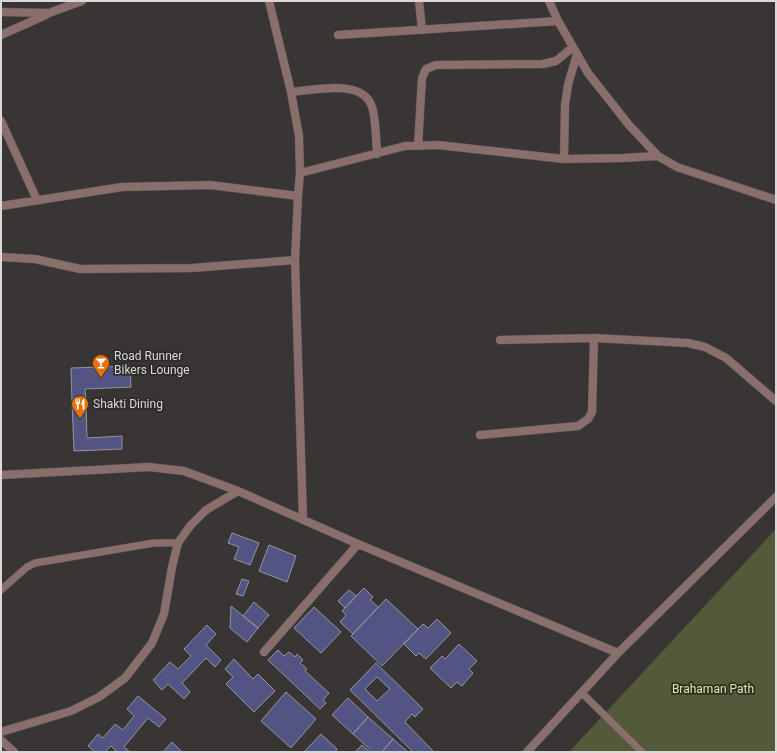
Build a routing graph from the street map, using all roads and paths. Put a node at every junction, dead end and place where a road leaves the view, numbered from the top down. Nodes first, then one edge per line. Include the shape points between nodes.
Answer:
1 (82, 1) edge
2 (269, 1) edge
3 (419, 1) edge
4 (549, 1) edge
5 (1, 12) edge
6 (49, 13) junction
7 (558, 21) junction
8 (422, 30) junction
9 (1, 35) edge
10 (338, 35) dead end
11 (575, 51) junction
12 (290, 92) junction
13 (1, 121) edge
14 (418, 146) junction
15 (377, 154) junction
16 (658, 156) junction
17 (564, 159) junction
18 (300, 173) junction
19 (298, 196) junction
20 (37, 200) junction
21 (776, 200) edge
22 (1, 206) edge
23 (1, 257) edge
24 (295, 260) junction
25 (594, 338) junction
26 (500, 340) dead end
27 (776, 401) edge
28 (480, 435) dead end
29 (1, 475) edge
30 (238, 491) junction
31 (776, 497) edge
32 (303, 520) junction
33 (178, 544) junction
34 (358, 544) junction
35 (1, 590) edge
36 (264, 652) dead end
37 (618, 653) junction
38 (582, 693) junction
39 (1, 732) edge
40 (1, 740) edge
41 (14, 752) edge
42 (527, 752) edge
43 (642, 752) edge

1 - 6 street
2 - 12 street
3 - 8 street
4 - 7 street
5 - 6 street
6 - 9 street
7 - 8 street
7 - 11 street
8 - 10 street
11 - 14 street via 556,61 543,64 436,65 426,69 422,78
11 - 16 street via 629,125
11 - 17 street via 565,105
12 - 15 street via 346,88 361,92 367,97 372,108
12 - 18 street via 299,136
13 - 20 street
14 - 15 street via 405,146
14 - 17 street via 438,145
15 - 18 street
16 - 17 street
16 - 21 street via 677,166
18 - 19 street
19 - 20 street via 210,185 122,187
19 - 24 street
20 - 22 street
23 - 24 street via 35,259 80,269 192,268
24 - 32 street
25 - 26 street
25 - 27 street via 688,343 704,347 726,358
25 - 28 street via 593,399 592,412 588,419 578,426
29 - 30 street via 149,467 184,470
30 - 32 street
30 - 33 street via 206,510 190,526
31 - 37 street
32 - 34 street
33 - 35 lane via 154,543 35,563
33 - 39 street via 164,614 152,643 125,678 99,697 71,711
34 - 36 street
34 - 37 street
37 - 38 street
38 - 42 street
38 - 43 lane
40 - 41 street

